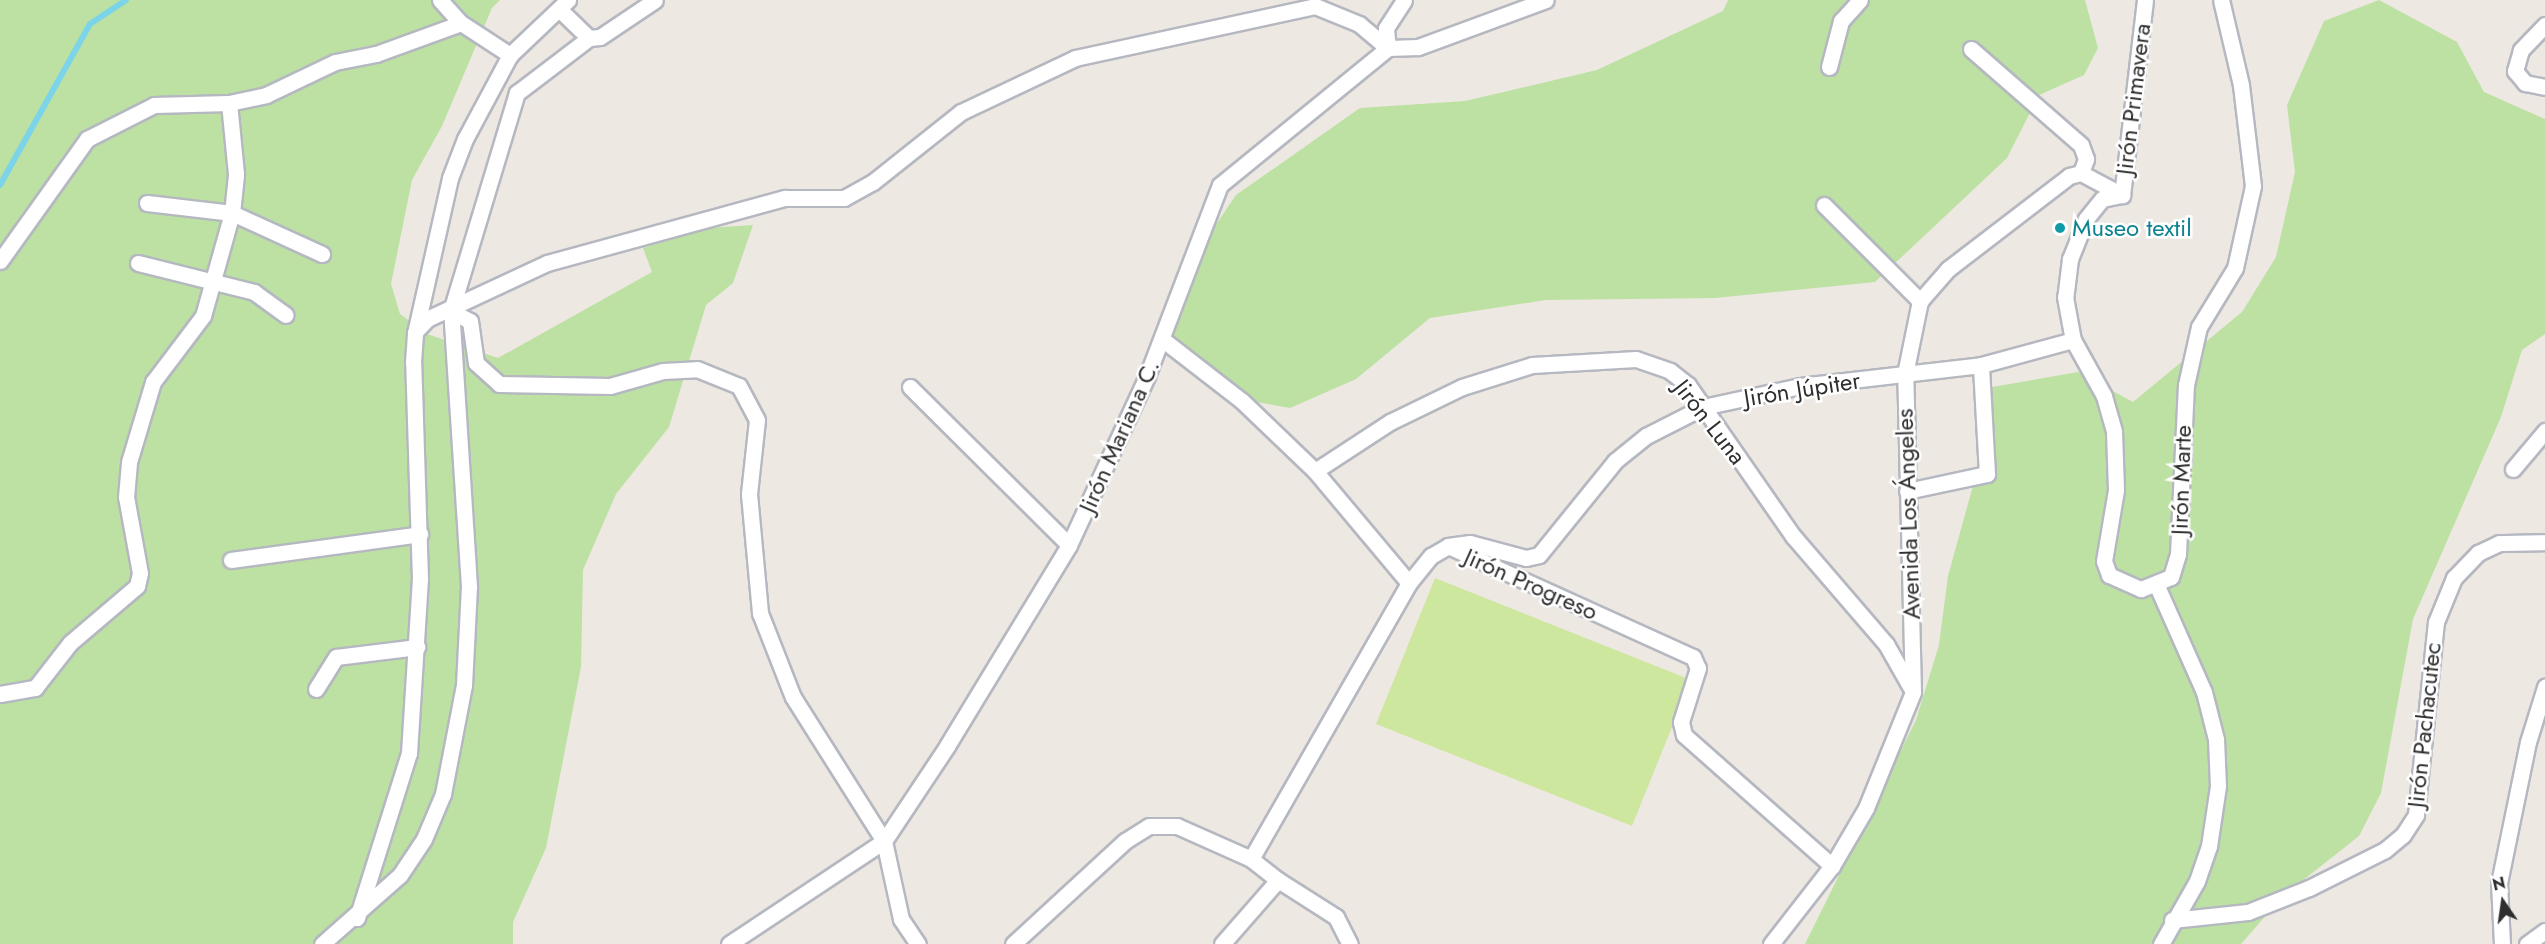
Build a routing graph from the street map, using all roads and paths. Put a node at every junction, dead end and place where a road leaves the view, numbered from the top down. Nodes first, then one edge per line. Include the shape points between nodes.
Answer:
1 (440, 0) edge
2 (655, 0) edge
3 (1404, 0) edge
4 (1546, 0) edge
5 (1860, 0) edge
6 (2145, 0) edge
7 (2221, 0) edge
8 (1315, 3) edge
9 (564, 5) edge
10 (461, 23) junction
11 (2545, 25) edge
12 (589, 38) junction
13 (1388, 48) junction
14 (1971, 50) dead end
15 (510, 55) junction
16 (1829, 67) dead end
17 (2545, 87) edge
18 (229, 103) junction
19 (2081, 173) junction
20 (2122, 195) junction
21 (147, 203) dead end
22 (1824, 205) dead end
23 (232, 213) junction
24 (322, 254) dead end
25 (0, 261) edge
26 (138, 263) dead end
27 (212, 277) junction
28 (1920, 302) junction
29 (451, 311) junction
30 (286, 315) dead end
31 (415, 332) junction
32 (1162, 339) junction
33 (2073, 340) junction
34 (1981, 365) junction
35 (1905, 374) junction
36 (910, 387) dead end
37 (1703, 407) junction
38 (2545, 432) edge
39 (2513, 469) dead end
40 (1316, 471) junction
41 (1906, 491) junction
42 (420, 534) junction
43 (2544, 538) edge
44 (1069, 545) junction
45 (1448, 546) junction
46 (231, 560) dead end
47 (1409, 583) junction
48 (2157, 586) junction
49 (417, 647) junction
50 (2545, 687) edge
51 (316, 689) dead end
52 (1913, 692) junction
53 (0, 694) edge
54 (884, 841) junction
55 (1251, 859) junction
56 (1832, 866) junction
57 (1278, 880) junction
58 (357, 918) junction
59 (2172, 920) junction
60 (2545, 931) edge
61 (1775, 942) edge
62 (322, 944) edge
63 (729, 944) edge
64 (918, 944) edge
65 (1012, 944) edge
66 (1222, 944) edge
67 (1350, 944) edge
68 (2161, 944) edge
69 (2502, 944) edge
70 (2527, 944) edge

1 - 10 street
2 - 12 street via 616,32
3 - 13 street via 1386,28
4 - 13 street via 1418,47
5 - 16 street via 1841,21
6 - 20 street, Jirón Primavera
7 - 48 street, Jirón Marte via 2241,85 2253,186 2235,268 2199,327 2186,386 2178,555 2171,577
8 - 13 street via 1359,24
8 - 29 street via 1075,58 961,112 856,192 829,199 784,198 547,263
9 - 12 street
9 - 15 street
10 - 15 street
10 - 18 street
11 - 17 street via 2521,50 2515,71 2525,83
12 - 29 street via 517,93
13 - 32 street, Jirón Mariana C. via 1220,185
14 - 19 street via 2081,145 2086,159
15 - 31 street via 450,178
18 - 23 street via 236,174
18 - 25 street via 154,105 87,139
19 - 20 street
19 - 28 street, Avenida Los Ángeles via 2069,176 1948,269
20 - 33 street, Jirón Primavera via 2112,194 2094,206 2070,259 2065,297
21 - 23 street
22 - 28 street
23 - 24 street
23 - 27 street
26 - 27 street
27 - 30 street via 254,292
27 - 53 street via 203,316 153,382 129,462 126,497 140,573 137,586 70,644 35,688
28 - 35 street, Avenida Los Ángeles
29 - 31 street via 427,319
29 - 54 street via 470,321 476,363 499,384 610,386 663,371 697,369 739,386 757,420 749,494 760,613 793,698
29 - 58 street via 470,586 464,685 443,794 424,839 400,876
31 - 42 street
32 - 40 street via 1242,401
32 - 44 street, Jirón Mariana C.
33 - 34 street, Jirón Júpiter
33 - 48 street, Jirón Primavera via 2104,396 2114,432 2116,490 2104,546 2109,575 2141,589
34 - 35 street, Jirón Júpiter
34 - 41 street via 1988,474
35 - 37 street, Jirón Júpiter via 1800,386
35 - 41 street, Avenida Los Ángeles
36 - 44 street
37 - 40 street, Jirón Luna via 1670,371 1636,359 1532,365 1462,387 1390,422
37 - 45 street, Jirón Júpiter via 1646,436 1615,461 1539,555 1526,558 1470,543
37 - 52 street, Jirón Luna via 1793,536 1886,644
38 - 39 street
40 - 47 street
41 - 52 street, Avenida Los Ángeles
42 - 46 street
42 - 49 street
43 - 59 street, Jirón Pachacutec via 2499,543 2478,553 2454,578 2436,622 2416,815 2403,835 2319,884 2248,912
44 - 54 street, Jirón Mariana C.
45 - 47 street, Jirón Progreso via 1431,556
45 - 56 street, Jirón Progreso via 1693,657 1698,668 1681,723 1684,735
47 - 55 street, Jirón Progreso
48 - 59 street via 2204,692 2217,763 2209,846 2197,881
49 - 51 street via 336,657
49 - 58 street via 409,753
50 - 69 street via 2528,742 2499,883
52 - 56 street, Avenida Los Ángeles via 1866,808
54 - 63 street, Jirón Mariana C.
54 - 64 street via 901,919
55 - 57 street
55 - 65 street via 1177,826 1149,826 1125,841
56 - 61 street, Avenida Los Ángeles
57 - 66 street
57 - 67 street via 1335,917
58 - 62 street
59 - 68 street
60 - 70 street

